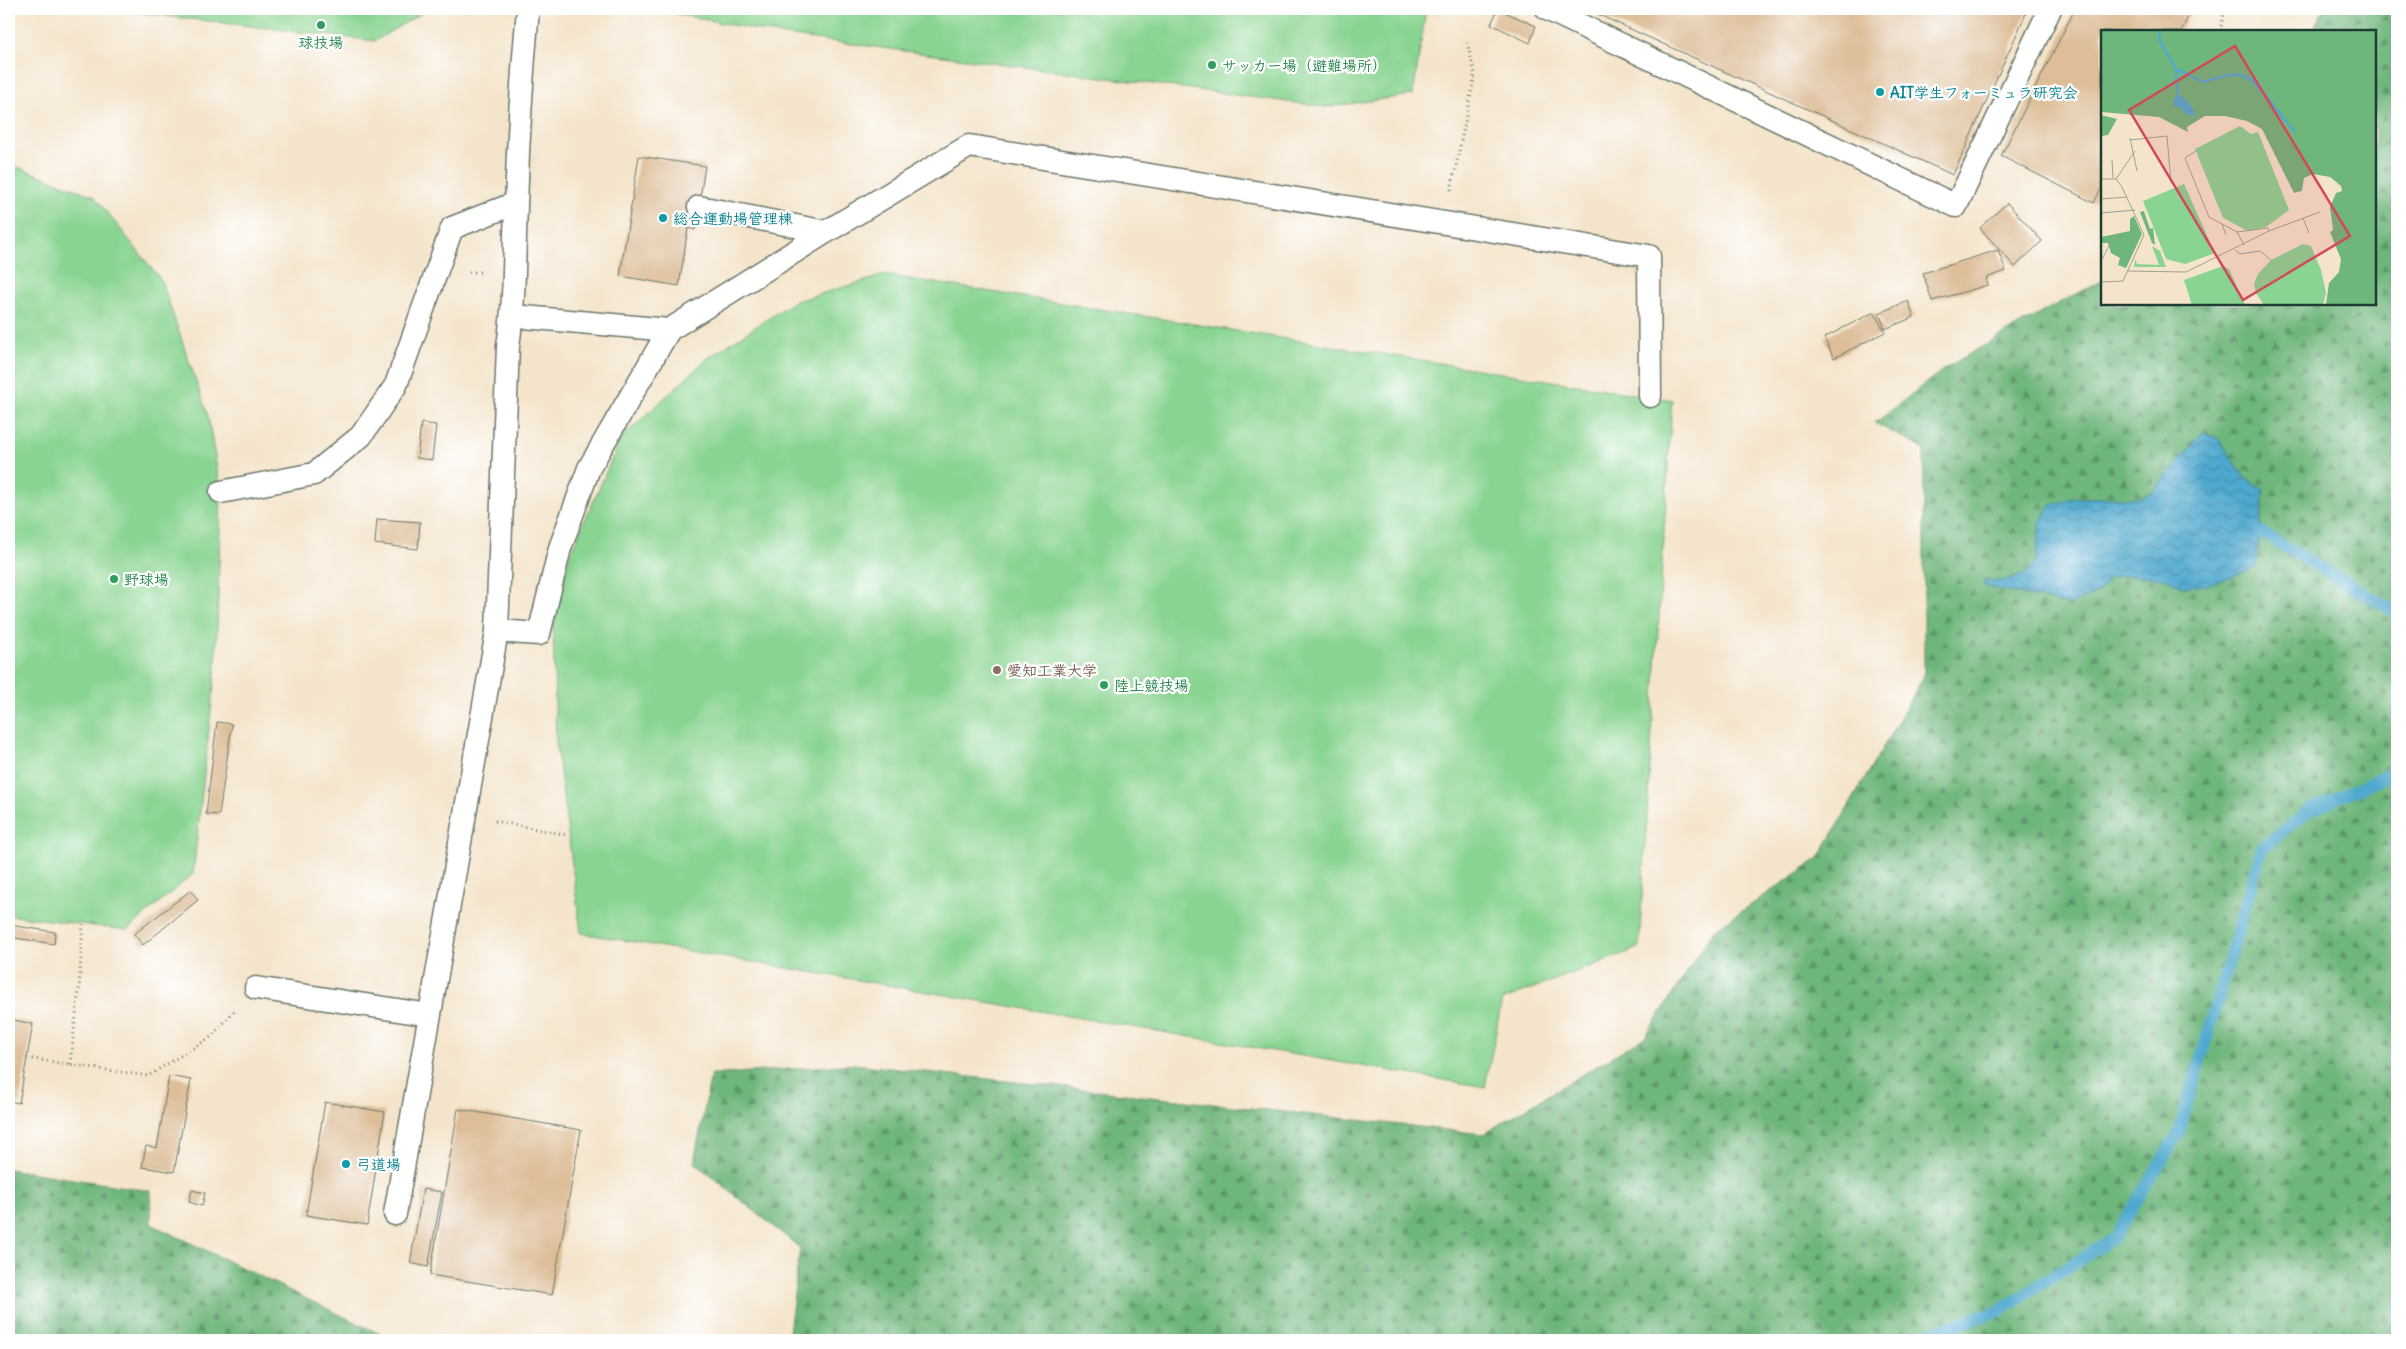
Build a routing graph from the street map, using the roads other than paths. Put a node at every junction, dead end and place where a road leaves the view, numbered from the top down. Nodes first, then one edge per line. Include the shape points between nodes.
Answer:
1 (528, 9) edge
2 (1547, 9) edge
3 (2050, 9) edge
4 (516, 204) junction
5 (699, 207) dead end
6 (826, 232) junction
7 (513, 316) junction
8 (669, 330) junction
9 (1650, 396) dead end
10 (221, 492) dead end
11 (497, 631) junction
12 (256, 988) road end
13 (430, 1015) junction
14 (395, 1214) dead end

1 - 4 lane
2 - 3 lane via 1956,206
4 - 7 lane
4 - 10 lane via 452,228 396,385 361,436 314,474
5 - 6 lane
6 - 8 lane
6 - 9 lane via 969,146 1649,256
7 - 8 lane
7 - 11 lane via 508,346
8 - 11 lane via 589,468 560,548 539,634
11 - 13 lane
12 - 13 lane
13 - 14 lane

